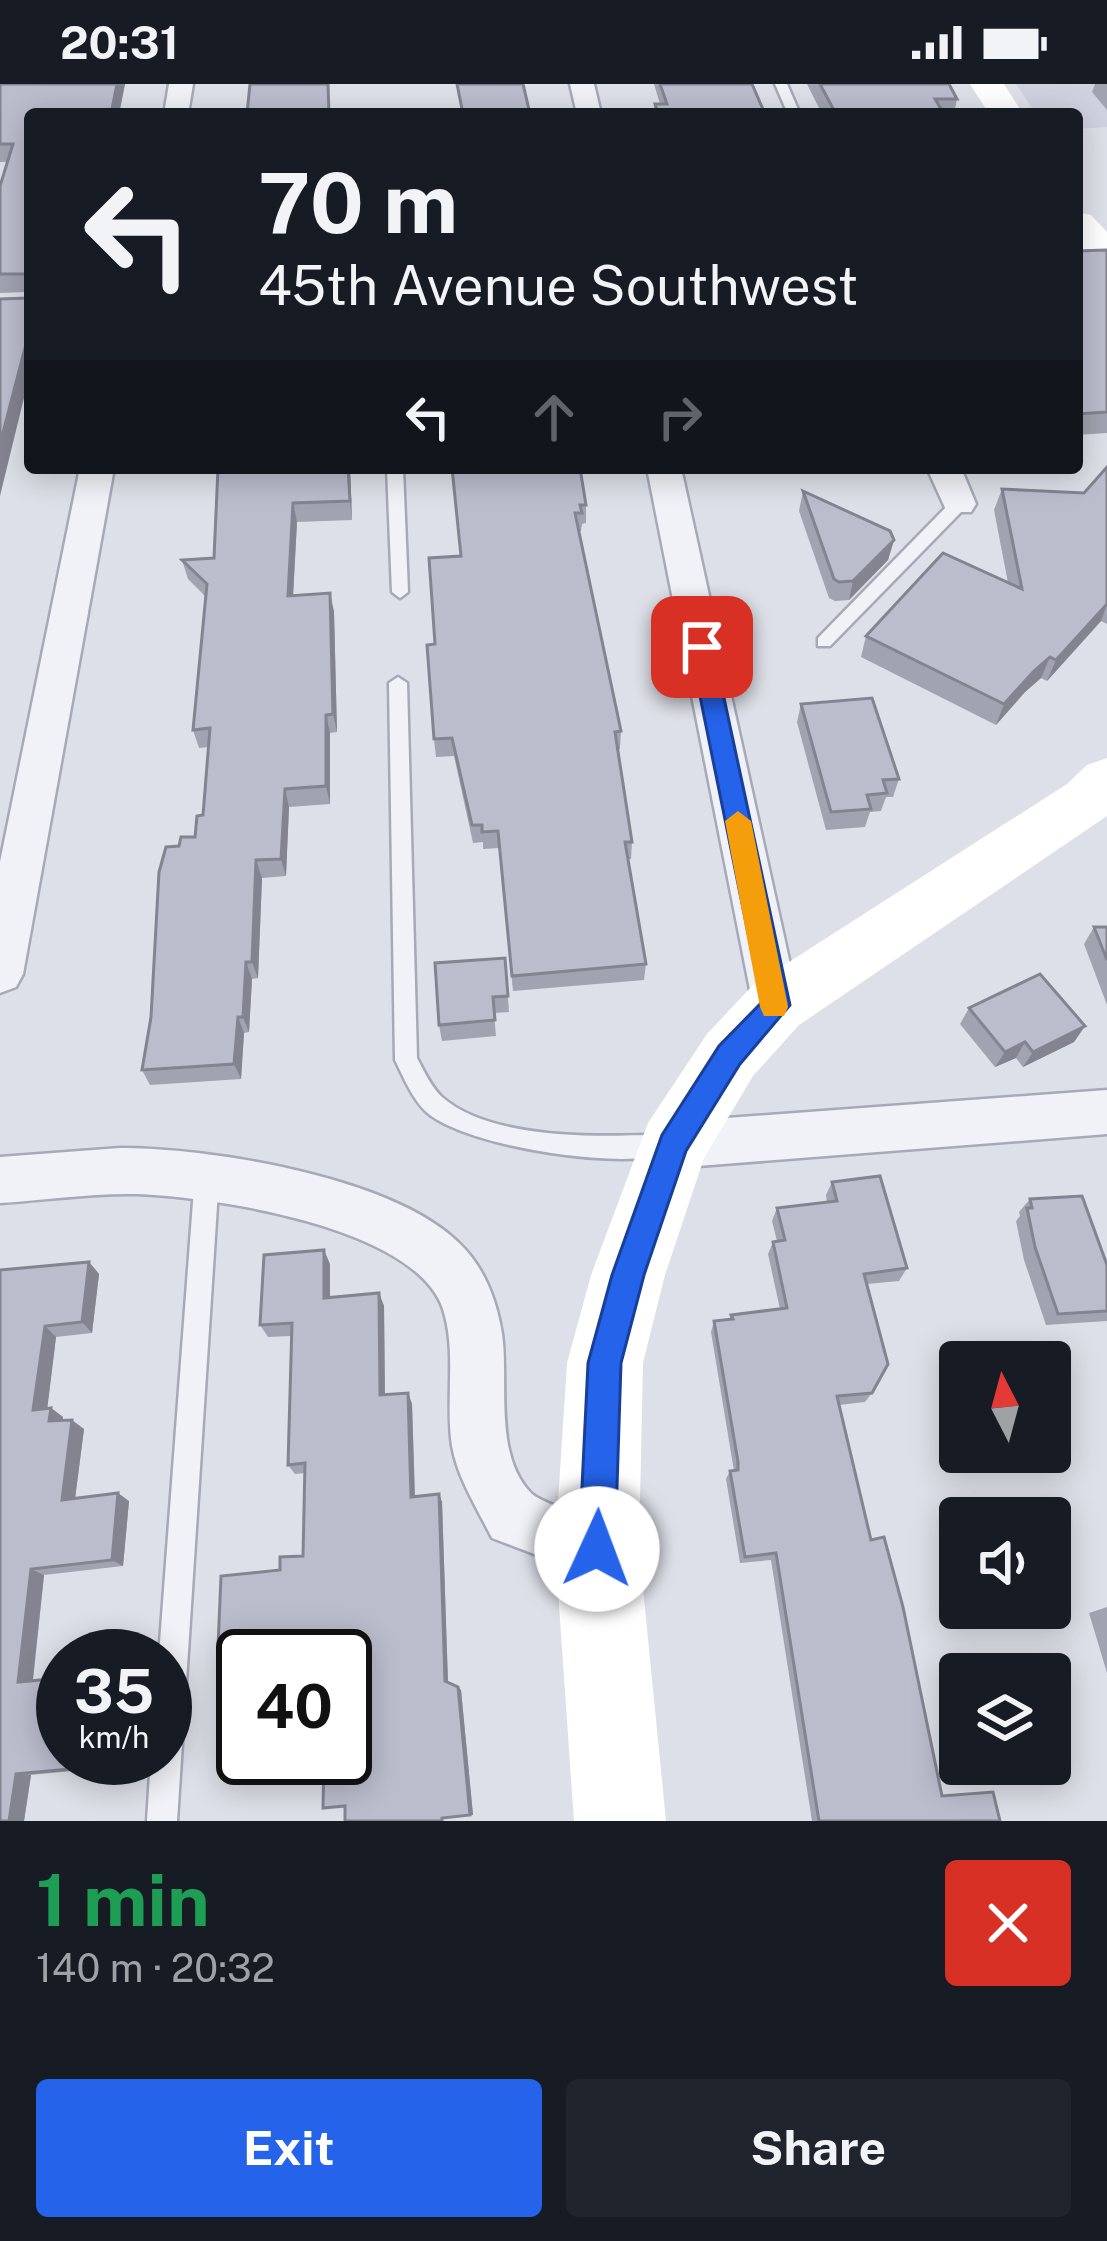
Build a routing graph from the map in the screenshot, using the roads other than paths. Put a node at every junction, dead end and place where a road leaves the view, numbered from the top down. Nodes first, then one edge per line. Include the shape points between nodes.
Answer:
1 (96, 474) edge
2 (395, 474) edge
3 (665, 474) edge
4 (946, 474) edge
5 (959, 504) joint
6 (400, 592) dead end
7 (824, 642) dead end
8 (398, 683) dead end
9 (1107, 780) edge
10 (0, 974) edge
11 (776, 1005) junction
12 (1107, 1112) edge
13 (673, 1145) junction
14 (207, 1175) junction
15 (0, 1180) edge
16 (597, 1549) junction
17 (162, 1821) edge
18 (620, 1821) edge

1 - 10 street
2 - 6 lane
3 - 11 street
4 - 5 street
5 - 7 lane
8 - 13 lane via 406,1060 433,1104 460,1120 566,1147
9 - 11 street
11 - 13 street via 730,1055
12 - 13 street
13 - 16 street via 605,1363
14 - 15 street
14 - 16 street via 320,1202 436,1252 462,1288 477,1341 486,1466 513,1517
14 - 17 lane
16 - 18 street

